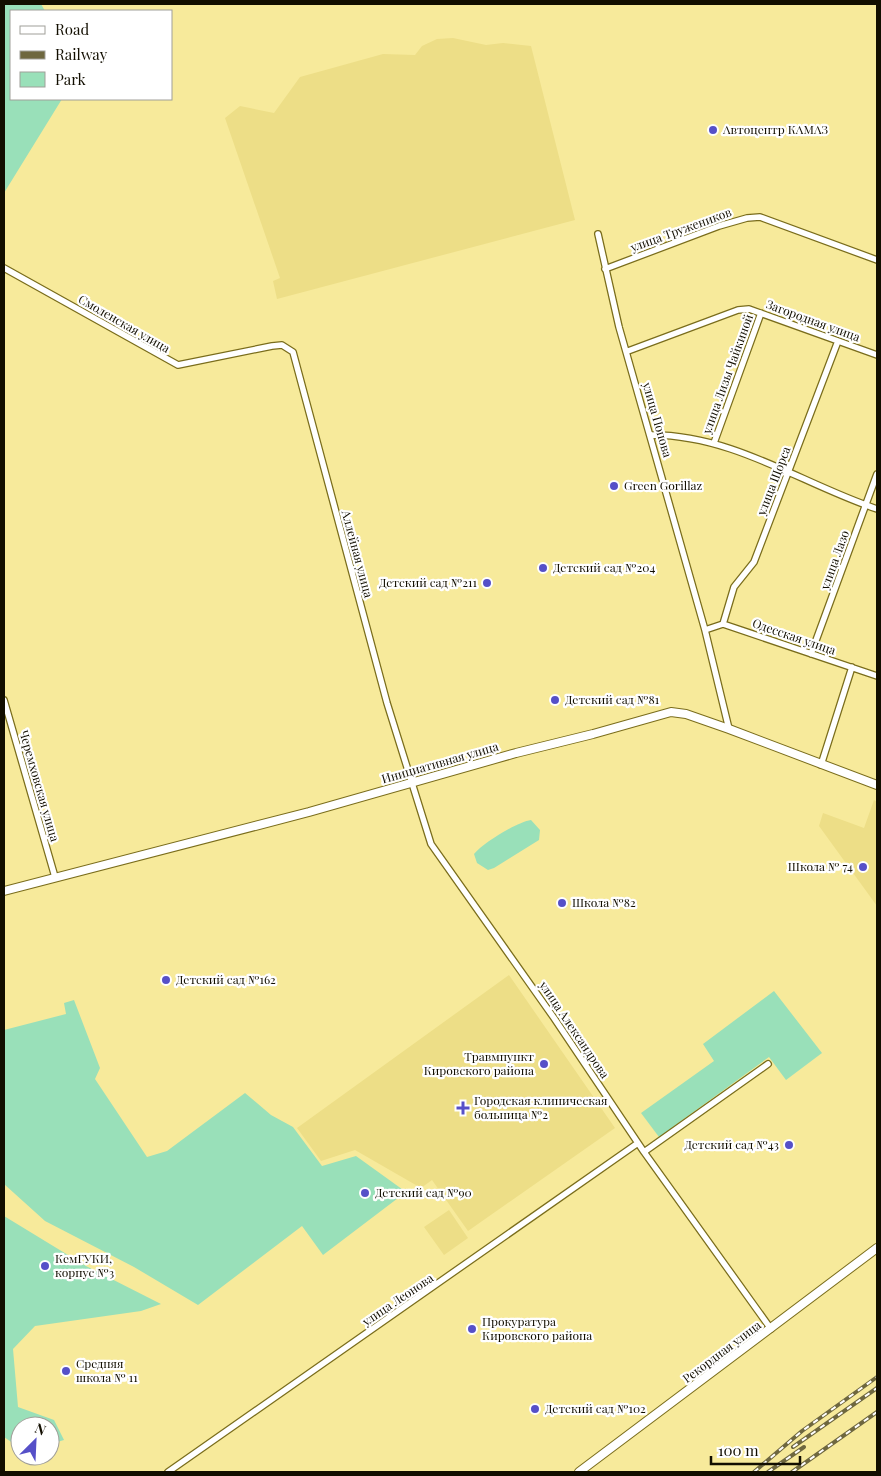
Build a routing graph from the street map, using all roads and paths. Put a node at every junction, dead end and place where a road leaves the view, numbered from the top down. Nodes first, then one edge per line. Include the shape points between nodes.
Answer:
1 (598, 234) dead end
2 (877, 260) edge
3 (4, 268) edge
4 (605, 269) junction
5 (761, 313) junction
6 (838, 341) junction
7 (272, 346) joint
8 (628, 351) junction
9 (877, 355) edge
10 (652, 435) junction
11 (714, 443) junction
12 (788, 471) junction
13 (877, 474) edge
14 (866, 505) junction
15 (877, 509) edge
16 (723, 624) junction
17 (705, 630) junction
18 (811, 654) junction
19 (852, 667) junction
20 (877, 676) edge
21 (4, 700) edge
22 (729, 729) junction
23 (821, 765) junction
24 (411, 783) junction
25 (877, 785) edge
26 (55, 877) junction
27 (4, 891) edge
28 (768, 1064) dead end
29 (638, 1143) junction
30 (644, 1152) junction
31 (877, 1248) edge
32 (771, 1329) junction
33 (168, 1472) edge
34 (579, 1472) edge

1 - 4 street, улица Попова
2 - 4 street, улица Тружеников via 760,217 720,226
3 - 7 street, Смоленская улица via 178,365
4 - 8 street, улица Попова
5 - 6 street, Загородная улица
5 - 8 street, Загородная улица via 738,310
5 - 11 street, улица Лизы Чайкиной
6 - 9 street, Загородная улица
6 - 12 street, улица Щорса
7 - 24 street, Аллейная улица via 282,344 293,352
8 - 10 street, улица Попова
10 - 11 street
10 - 17 street, улица Попова
11 - 12 street
12 - 14 street
12 - 16 street, улица Щорса via 754,562 734,587
13 - 14 street, улица Лазо
14 - 15 street
14 - 18 street, улица Лазо
16 - 17 street
16 - 18 street, Одесская улица
17 - 22 street, улица Попова
18 - 19 street, Одесская улица
19 - 20 street, Одесская улица
19 - 23 street
21 - 26 street, Черемховская улица
22 - 23 main road, Инициативная улица
22 - 24 main road, Инициативная улица via 671,712
23 - 25 main road, Инициативная улица
24 - 26 main road, Инициативная улица
24 - 29 street, улица Александрова via 431,844
26 - 27 main road, Инициативная улица
28 - 30 street
29 - 30 street, улица Александрова
29 - 33 street, улица Леонова
30 - 32 street, улица Александрова
31 - 32 main road, Рекордная улица
32 - 34 main road, Рекордная улица

